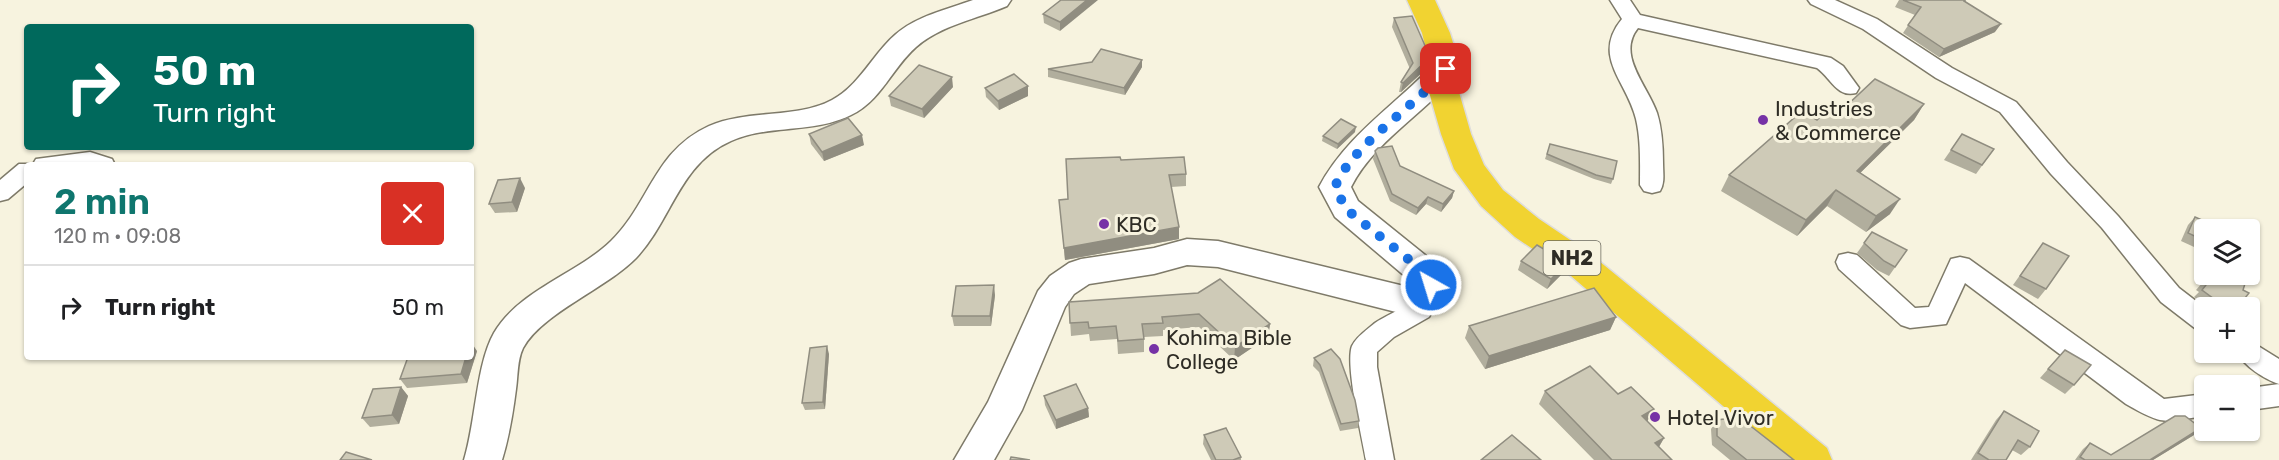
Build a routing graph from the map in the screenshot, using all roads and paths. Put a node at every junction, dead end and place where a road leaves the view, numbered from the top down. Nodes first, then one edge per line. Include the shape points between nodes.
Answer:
1 (997, 0) edge
2 (1421, 0) edge
3 (1620, 0) edge
4 (1818, 0) edge
5 (1633, 20) junction
6 (1446, 69) junction
7 (1848, 88) dead end
8 (72, 162) edge
9 (96, 162) edge
10 (24, 173) edge
11 (1652, 185) dead end
12 (0, 193) edge
13 (1848, 262) dead end
14 (1427, 297) junction
15 (2194, 314) edge
16 (2260, 359) edge
17 (2279, 373) edge
18 (2279, 395) edge
19 (2260, 398) edge
20 (2194, 406) edge
21 (483, 460) edge
22 (973, 460) edge
23 (1380, 460) edge
24 (1813, 460) edge

1 - 21 street via 905,40 875,81 839,109 721,133 693,150 677,165 642,229 621,252 541,310 509,340 501,362
2 - 6 highway, NH2
3 - 5 street
4 - 15 street via 1870,24 1944,73 2008,107 2170,295
5 - 7 street via 1824,63
5 - 11 street via 1623,30 1618,45 1620,59 1645,110 1650,130
6 - 14 street via 1350,164 1335,187 1346,209 1428,276 1431,285
6 - 24 highway, NH2 via 1444,92 1456,134 1470,169 1492,198 1576,261
8 - 9 street
10 - 12 street
13 - 20 street via 1910,318 1937,317 1960,266 2136,396 2161,411
14 - 22 street via 1404,300 1198,252 1081,272 1071,277 1050,301 1003,410
14 - 23 street via 1420,310 1385,330 1364,348
16 - 17 street
18 - 19 street

